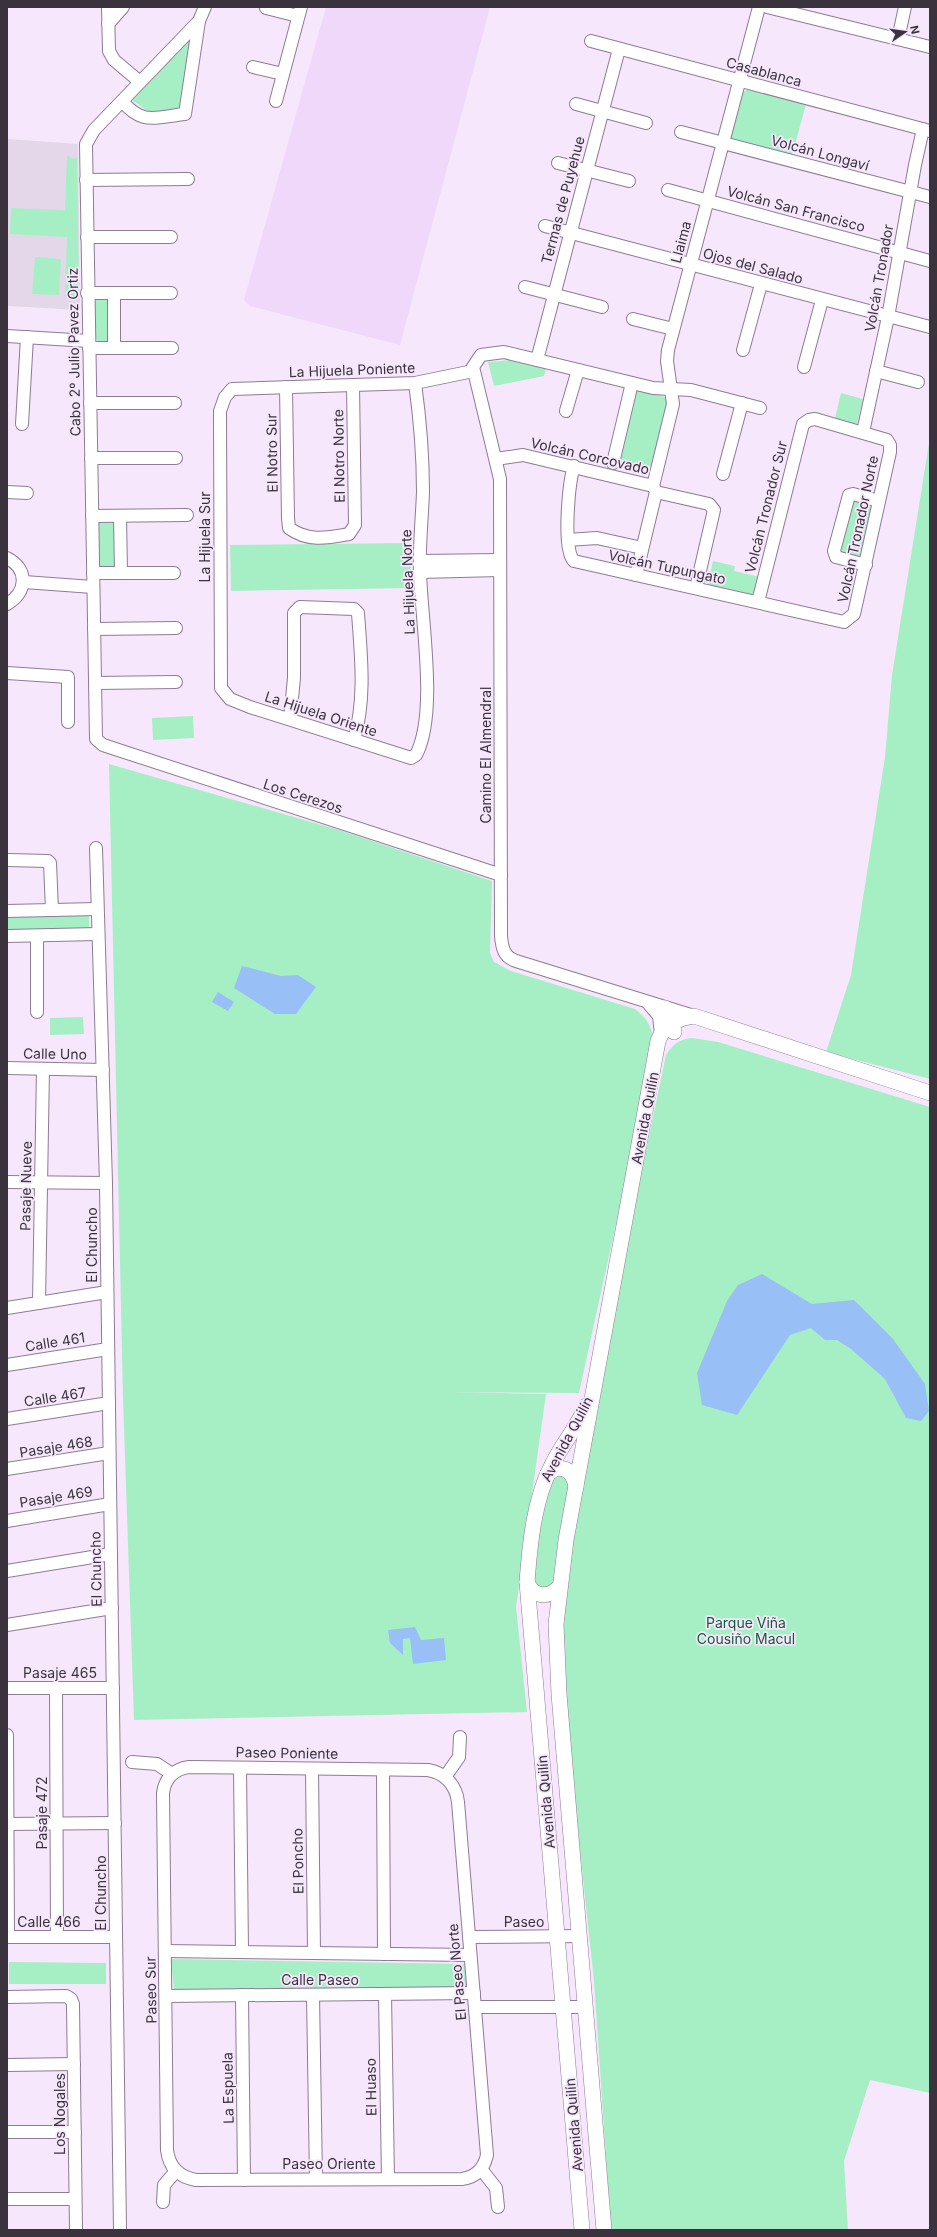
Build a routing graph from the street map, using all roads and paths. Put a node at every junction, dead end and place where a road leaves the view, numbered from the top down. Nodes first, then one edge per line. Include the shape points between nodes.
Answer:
1 (108, 7) edge
2 (123, 7) edge
3 (205, 7) edge
4 (759, 7) edge
5 (767, 7) edge
6 (905, 7) edge
7 (266, 8) edge
8 (299, 12) edge
9 (199, 21) junction
10 (108, 24) junction
11 (898, 39) junction
12 (591, 41) dead end
13 (930, 47) edge
14 (619, 49) junction
15 (254, 67) dead end
16 (283, 74) junction
17 (739, 80) junction
18 (140, 82) junction
19 (122, 101) junction
20 (276, 101) dead end
21 (576, 104) dead end
22 (602, 111) junction
23 (646, 124) dead end
24 (927, 130) edge
25 (681, 132) dead end
26 (723, 143) junction
27 (558, 163) dead end
28 (587, 170) junction
29 (188, 179) dead end
30 (86, 180) junction
31 (629, 180) dead end
32 (668, 190) dead end
33 (910, 192) junction
34 (930, 198) edge
35 (707, 200) junction
36 (545, 226) dead end
37 (570, 233) junction
38 (87, 237) junction
39 (171, 237) dead end
40 (899, 252) junction
41 (930, 261) edge
42 (690, 265) junction
43 (761, 284) junction
44 (525, 287) dead end
45 (88, 293) junction
46 (114, 293) junction
47 (172, 293) dead end
48 (554, 294) junction
49 (822, 300) junction
50 (602, 306) dead end
51 (888, 317) junction
52 (633, 318) dead end
53 (930, 327) edge
54 (673, 329) junction
55 (7, 336) edge
56 (27, 337) junction
57 (89, 344) junction
58 (114, 348) junction
59 (172, 348) dead end
60 (743, 350) dead end
61 (537, 360) junction
62 (474, 365) junction
63 (804, 367) dead end
64 (578, 370) junction
65 (876, 371) junction
66 (918, 382) dead end
67 (415, 383) junction
68 (632, 383) junction
69 (353, 385) junction
70 (286, 388) junction
71 (232, 389) joint
72 (671, 389) junction
73 (90, 403) junction
74 (175, 403) dead end
75 (742, 403) junction
76 (760, 408) dead end
77 (566, 412) dead end
78 (22, 424) dead end
79 (862, 432) junction
80 (91, 458) junction
81 (176, 458) dead end
82 (496, 459) junction
83 (613, 463) dead end
84 (574, 466) junction
85 (723, 474) dead end
86 (654, 489) junction
87 (7, 492) edge
88 (26, 493) dead end
89 (880, 501) junction
90 (187, 515) dead end
91 (92, 516) junction
92 (120, 516) junction
93 (288, 518) joint
94 (568, 540) junction
95 (642, 548) junction
96 (7, 558) edge
97 (500, 565) junction
98 (866, 565) junction
99 (420, 567) junction
100 (93, 573) junction
101 (121, 573) junction
102 (174, 573) dead end
103 (636, 574) junction
104 (24, 582) junction
105 (93, 587) junction
106 (696, 588) junction
107 (758, 602) junction
108 (7, 604) edge
109 (849, 620) joint
110 (176, 628) dead end
111 (94, 629) junction
112 (7, 673) edge
113 (176, 682) dead end
114 (95, 683) junction
115 (221, 688) joint
116 (290, 719) junction
117 (68, 722) dead end
118 (354, 740) junction
119 (97, 741) joint
120 (416, 755) joint
121 (96, 848) dead end
122 (7, 860) edge
123 (502, 876) junction
124 (97, 909) junction
125 (7, 910) edge
126 (52, 910) junction
127 (98, 934) junction
128 (7, 936) edge
129 (37, 936) junction
130 (647, 1002) junction
131 (665, 1008) junction
132 (37, 1012) dead end
133 (694, 1016) junction
134 (718, 1024) junction
135 (669, 1030) junction
136 (7, 1068) edge
137 (43, 1069) junction
138 (103, 1070) junction
139 (930, 1094) edge
140 (7, 1182) edge
141 (41, 1182) junction
142 (106, 1183) junction
143 (107, 1292) junction
144 (39, 1303) junction
145 (7, 1308) edge
146 (108, 1349) junction
147 (7, 1365) edge
148 (594, 1388) junction
149 (109, 1403) junction
150 (7, 1419) edge
151 (109, 1453) junction
152 (7, 1469) edge
153 (547, 1475) junction
154 (576, 1487) junction
155 (110, 1504) junction
156 (7, 1521) edge
157 (111, 1554) junction
158 (7, 1571) edge
159 (527, 1582) junction
160 (559, 1587) junction
161 (112, 1608) junction
162 (7, 1625) edge
163 (7, 1688) edge
164 (56, 1688) junction
165 (113, 1688) junction
166 (7, 1735) edge
167 (460, 1737) dead end
168 (132, 1762) dead end
169 (240, 1768) junction
170 (312, 1769) junction
171 (383, 1770) junction
172 (172, 1774) junction
173 (445, 1777) junction
174 (115, 1823) junction
175 (7, 1824) edge
176 (57, 1824) junction
177 (579, 1936) junction
178 (8, 1937) edge
179 (57, 1937) junction
180 (116, 1937) junction
181 (469, 1937) junction
182 (558, 1937) junction
183 (165, 1951) junction
184 (242, 1952) junction
185 (314, 1953) junction
186 (384, 1954) junction
187 (470, 1955) junction
188 (474, 1993) junction
189 (384, 1994) junction
190 (242, 1995) junction
191 (313, 1995) junction
192 (166, 1996) junction
193 (7, 1997) edge
194 (584, 2007) junction
195 (557, 2009) junction
196 (475, 2010) junction
197 (74, 2064) junction
198 (7, 2065) edge
199 (7, 2132) edge
200 (75, 2132) junction
201 (481, 2169) junction
202 (176, 2171) junction
203 (316, 2179) junction
204 (388, 2179) junction
205 (244, 2180) junction
206 (7, 2199) edge
207 (75, 2199) junction
208 (163, 2202) dead end
209 (498, 2207) dead end
210 (76, 2230) edge
211 (120, 2230) edge
212 (582, 2230) edge
213 (604, 2230) edge

1 - 10 street
2 - 10 street
3 - 9 street, Cabo 2º Julio Pavez Ortiz
4 - 17 street, Llaima
5 - 11 street
6 - 11 street
7 - 8 street
8 - 16 street
9 - 18 street, Cabo 2º Julio Pavez Ortiz
9 - 19 street via 185,114 142,117 132,113
10 - 18 street via 109,51 114,60
11 - 13 street
12 - 14 street, Casablanca
14 - 17 street, Casablanca
14 - 22 street, Termas de Puyehue
15 - 16 street
16 - 20 street
17 - 24 street, Casablanca
17 - 26 street, Llaima
18 - 19 street, Cabo 2º Julio Pavez Ortiz
19 - 30 street, Cabo 2º Julio Pavez Ortiz via 88,139
21 - 22 street
22 - 23 street
22 - 28 street, Termas de Puyehue
24 - 33 street, Volcán Tronador
25 - 26 street, Volcán Longaví
26 - 33 street, Volcán Longaví
26 - 35 street, Llaima
27 - 28 street
28 - 31 street
28 - 37 street, Termas de Puyehue
29 - 30 street
30 - 38 street, Cabo 2º Julio Pavez Ortiz
32 - 35 street, Volcán San Francisco
33 - 34 street, Volcán Longaví
33 - 40 street, Volcán Tronador
35 - 40 street, Volcán San Francisco
35 - 42 street, Llaima
36 - 37 street, Ojos del Salado
37 - 42 street, Ojos del Salado
37 - 48 street, Termas de Puyehue
38 - 39 street
38 - 45 street, Cabo 2º Julio Pavez Ortiz
40 - 41 street, Volcán San Francisco
40 - 51 street, Volcán Tronador
42 - 43 street, Ojos del Salado
42 - 54 street, Llaima
43 - 49 street, Ojos del Salado
43 - 60 street
44 - 48 street
45 - 46 street
45 - 57 street, Cabo 2º Julio Pavez Ortiz
46 - 47 street
46 - 58 street
48 - 50 street
48 - 61 street, Termas de Puyehue
49 - 51 street, Ojos del Salado
49 - 63 street
51 - 53 street, Ojos del Salado
51 - 65 street, Volcán Tronador
52 - 54 street
54 - 72 street, Llaima via 667,356
55 - 56 street
56 - 57 street
56 - 78 street
57 - 58 street
57 - 73 street, Cabo 2º Julio Pavez Ortiz
58 - 59 street
61 - 62 street, La Hijuela Poniente via 499,352 485,354
61 - 64 street, La Hijuela Poniente
62 - 67 street, La Hijuela Poniente
62 - 82 street, Camino El Almendral
64 - 68 street, La Hijuela Poniente
64 - 77 street
65 - 66 street
65 - 79 street, Volcán Tronador
67 - 69 street, La Hijuela Poniente
67 - 99 street, La Hijuela Norte via 421,424 423,484
68 - 72 street, La Hijuela Poniente
68 - 83 street
69 - 70 street, La Hijuela Poniente
69 - 93 street, El Notro Norte via 355,525 349,534 323,539 299,536 289,528
70 - 71 street, La Hijuela Poniente
70 - 93 street, El Notro Sur
71 - 115 street, La Hijuela Sur via 225,397 220,411
72 - 75 street, La Hijuela Poniente via 691,390
72 - 86 street, Llaima via 672,410
73 - 74 street
73 - 80 street, Cabo 2º Julio Pavez Ortiz
75 - 76 street, La Hijuela Poniente
75 - 85 street
79 - 89 street, Volcán Tronador Norte via 884,438 889,442 890,452
79 - 107 street, Volcán Tronador Sur via 815,420 807,421 801,429
80 - 81 street
80 - 91 street, Cabo 2º Julio Pavez Ortiz
82 - 84 street, Volcán Corcovado via 523,455
82 - 97 street, Camino El Almendral via 500,479
84 - 86 street, Volcán Corcovado
84 - 94 street, Volcán Tupungato via 568,496
86 - 95 street, Llaima
86 - 106 street, Volcán Corcovado via 709,504 713,508 714,514
87 - 88 street
89 - 98 street, Volcán Tronador Norte
89 - 98 street via 849,495 834,551 836,557
90 - 92 street
91 - 92 street
91 - 100 street, Cabo 2º Julio Pavez Ortiz
92 - 101 street
94 - 95 street via 598,538
94 - 103 street, Volcán Tupungato via 569,554 577,563
95 - 103 street, Llaima
96 - 104 street via 20,568
97 - 99 street
97 - 123 street, Camino El Almendral
98 - 109 street, Volcán Tronador Norte via 854,614
99 - 120 street, La Hijuela Norte via 426,653 426,706 424,737
100 - 101 street
100 - 105 street, Cabo 2º Julio Pavez Ortiz
101 - 102 street
103 - 106 street, Volcán Tupungato
104 - 105 street
104 - 108 street via 19,595
105 - 111 street, Cabo 2º Julio Pavez Ortiz
106 - 107 street, Volcán Tupungato
107 - 109 street, Volcán Tupungato via 838,622
110 - 111 street
111 - 114 street, Cabo 2º Julio Pavez Ortiz
112 - 117 street via 68,677
113 - 114 street
114 - 119 street, Cabo 2º Julio Pavez Ortiz
115 - 116 street, La Hijuela Oriente via 230,699
116 - 118 street, La Hijuela Oriente
116 - 118 street via 294,678 294,613 300,607 354,609 358,613 363,688
118 - 120 street, La Hijuela Oriente via 404,757 411,758
119 - 123 street, Los Cerezos via 110,748
121 - 124 street
122 - 126 street via 50,863
123 - 130 street, Camino El Almendral via 501,944 506,956 523,964
124 - 126 street
124 - 127 street, El Chuncho
125 - 126 street
127 - 129 street
127 - 138 street, El Chuncho
128 - 129 street
129 - 132 street
130 - 131 street, Camino El Almendral
130 - 135 street
131 - 133 street, Camino El Almendral
131 - 135 main road
133 - 134 main road, Avenida Quilín
133 - 135 main road
134 - 135 main road, Avenida Quilín via 694,1024
134 - 139 main road, Avenida Quilín
135 - 148 main road, Avenida Quilín via 656,1061
136 - 137 street, Calle Uno
137 - 138 street, Calle Uno
137 - 141 street, Pasaje Nueve
138 - 142 street, El Chuncho
140 - 141 street
141 - 142 street
141 - 144 street, Pasaje Nueve
142 - 143 street, El Chuncho
143 - 144 street
143 - 146 street, El Chuncho
144 - 145 street
146 - 147 street, Calle 461
146 - 149 street, El Chuncho
148 - 153 main road, Avenida Quilín via 576,1428
148 - 154 main road, Avenida Quilín
149 - 150 street, Calle 467
149 - 151 street, El Chuncho
151 - 152 street, Pasaje 468
151 - 155 street, El Chuncho
153 - 154 main road via 555,1468 565,1469 573,1476
153 - 159 main road, Avenida Quilín via 536,1512
154 - 160 main road, Avenida Quilín
155 - 156 street, Pasaje 469
155 - 157 street, El Chuncho
157 - 158 street
157 - 161 street, El Chuncho
159 - 160 main road via 533,1592 544,1596
159 - 182 main road, Avenida Quilín
160 - 177 main road, Avenida Quilín via 556,1660
161 - 162 street
161 - 165 street, El Chuncho
163 - 164 street, Pasaje 465
164 - 165 street, Pasaje 465
164 - 176 street, Pasaje 472
165 - 174 street, El Chuncho
166 - 175 street
167 - 173 street via 459,1758
168 - 172 street via 157,1764
169 - 170 street, Paseo Poniente
169 - 172 street, Paseo Poniente via 189,1767
169 - 184 street
170 - 171 street, Paseo Poniente
170 - 185 street, El Poncho
171 - 173 street, Paseo Poniente via 428,1770
171 - 186 street
172 - 183 street, Paseo Sur via 163,1793
173 - 181 street, El Paseo Norte via 458,1796
174 - 176 street
174 - 180 street, El Chuncho
175 - 176 street
175 - 178 street
176 - 179 street, Pasaje 472
177 - 182 street, Paseo
177 - 194 main road, Avenida Quilín
178 - 179 street, Calle 466
179 - 180 street, Calle 466
180 - 211 street, El Chuncho
181 - 182 street, Paseo
181 - 187 street, El Paseo Norte
182 - 195 main road, Avenida Quilín
183 - 184 street, Calle Paseo
183 - 192 street, Paseo Sur
184 - 185 street, Calle Paseo
185 - 186 street, Calle Paseo
186 - 187 street, Calle Paseo
187 - 188 street, El Paseo Norte
188 - 189 street, Calle Paseo
188 - 196 street, El Paseo Norte
189 - 191 street, Calle Paseo
189 - 204 street, El Huaso
190 - 191 street, Calle Paseo
190 - 192 street, Calle Paseo
190 - 205 street, La Espuela
191 - 203 street
192 - 202 street, Paseo Sur via 167,2150 169,2161
193 - 197 street, Los Nogales via 63,1996 71,1999 74,2007
194 - 195 street
194 - 213 main road, Avenida Quilín
195 - 196 street
195 - 212 main road, Avenida Quilín
196 - 201 street, El Paseo Norte via 487,2155
197 - 198 street
197 - 200 street, Los Nogales
199 - 200 street
200 - 207 street, Los Nogales
201 - 204 street, Paseo Oriente via 472,2176 462,2179
201 - 209 street via 496,2188
202 - 205 street, Paseo Oriente via 196,2180
202 - 208 street via 164,2185
203 - 204 street, Paseo Oriente
203 - 205 street, Paseo Oriente
206 - 207 street
207 - 210 street, Los Nogales

